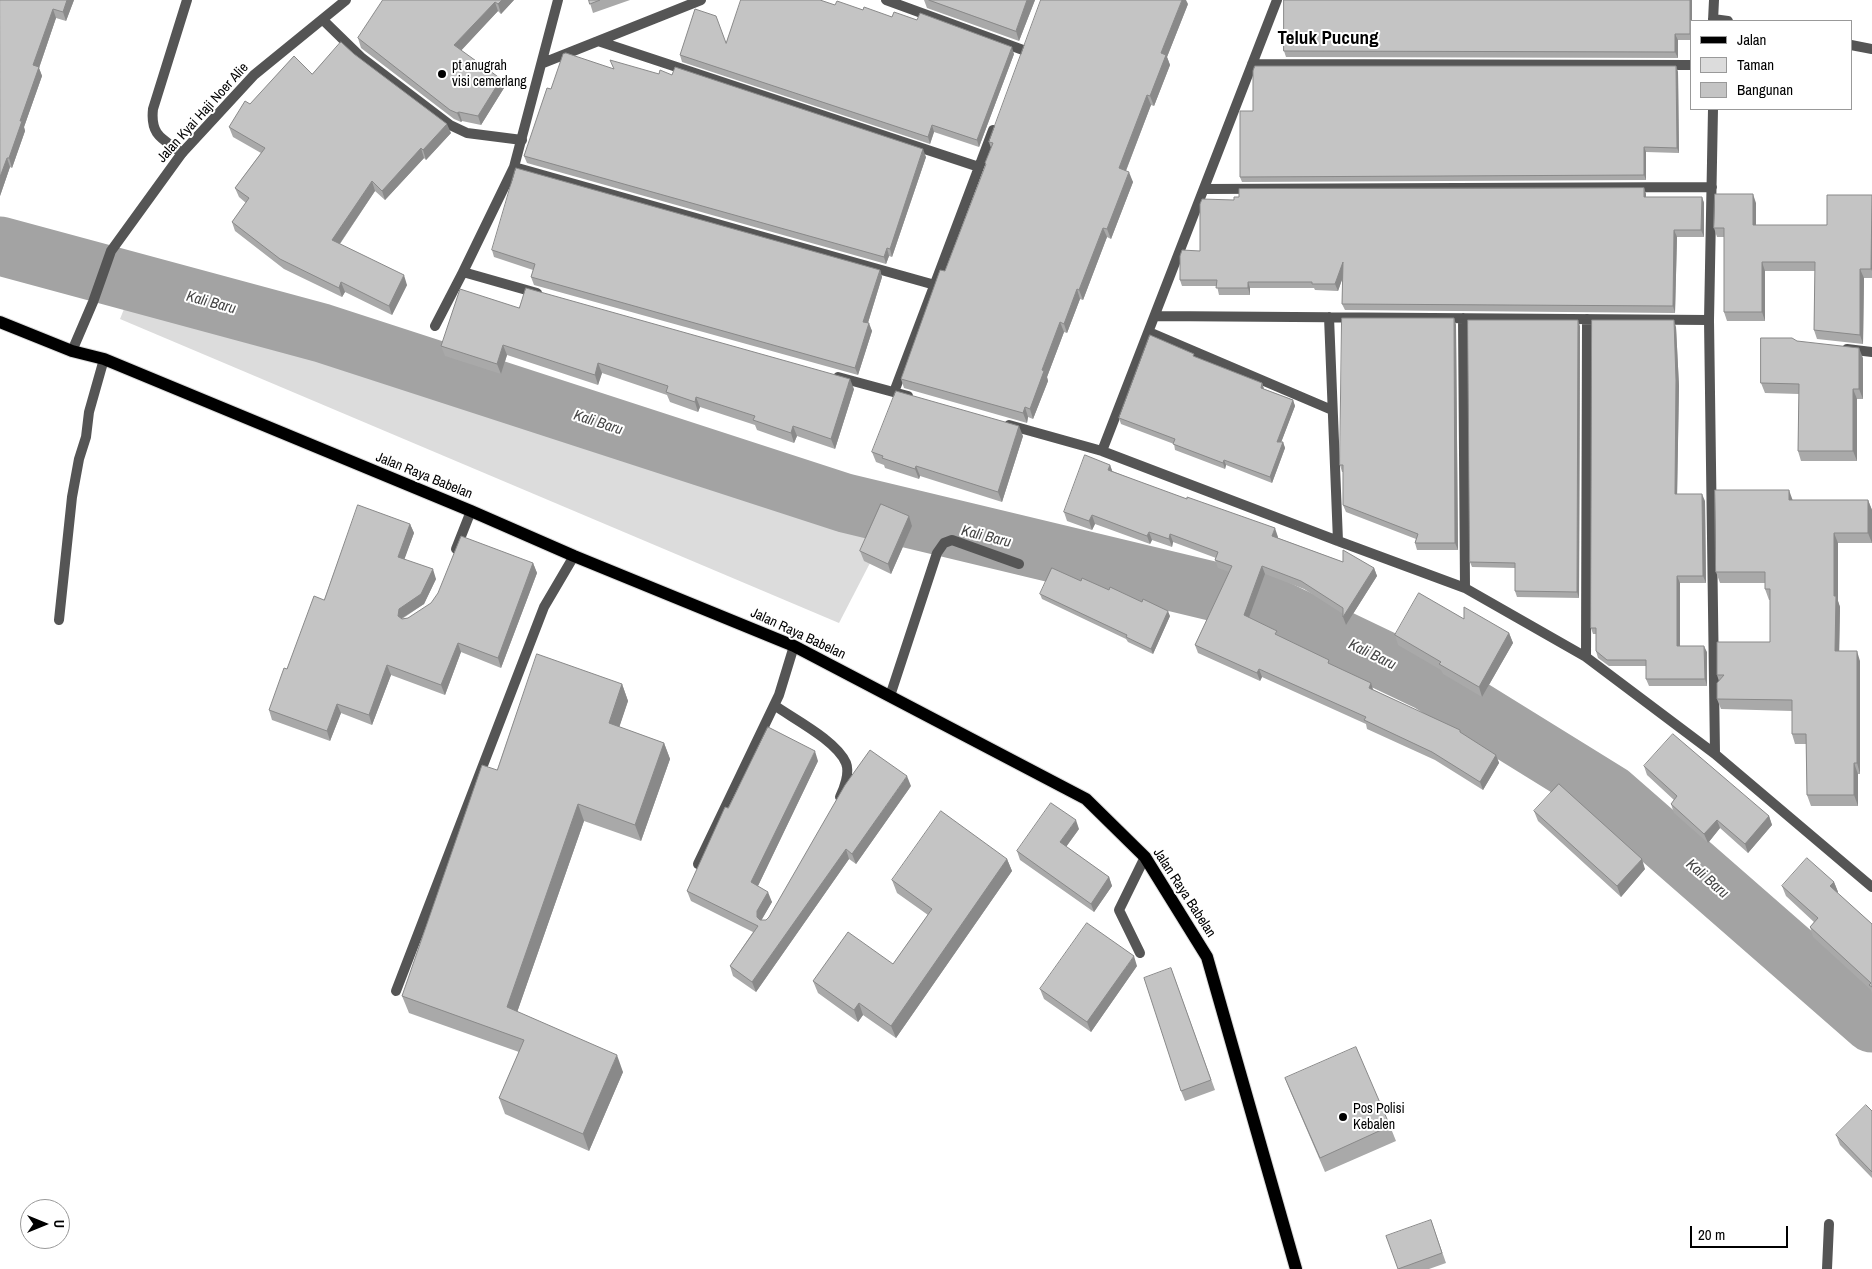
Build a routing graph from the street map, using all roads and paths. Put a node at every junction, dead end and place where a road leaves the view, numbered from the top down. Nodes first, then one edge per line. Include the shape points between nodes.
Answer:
1 (187, 0) edge
2 (346, 0) edge
3 (558, 0) edge
4 (701, 0) edge
5 (1277, 0) edge
6 (1714, 0) edge
7 (891, 1) edge
8 (323, 20) junction
9 (1714, 20) edge
10 (598, 41) junction
11 (1852, 45) edge
12 (1872, 49) edge
13 (1023, 50) edge
14 (542, 63) junction
15 (1252, 64) junction
16 (1690, 65) edge
17 (1712, 110) edge
18 (996, 122) edge
19 (522, 140) junction
20 (182, 153) junction
21 (514, 167) junction
22 (979, 167) junction
23 (1712, 188) junction
24 (1204, 189) junction
25 (463, 272) junction
26 (935, 285) junction
27 (549, 296) edge
28 (1155, 316) junction
29 (1329, 317) junction
30 (1463, 318) junction
31 (1587, 319) junction
32 (1709, 320) junction
33 (0, 322) edge
34 (435, 326) dead end
35 (1149, 332) junction
36 (1837, 348) edge
37 (72, 350) junction
38 (1872, 352) edge
39 (104, 359) junction
40 (827, 374) edge
41 (894, 392) junction
42 (922, 400) edge
43 (1332, 410) junction
44 (998, 422) edge
45 (1102, 451) junction
46 (471, 511) junction
47 (1338, 542) junction
48 (574, 556) junction
49 (452, 558) edge
50 (1019, 564) dead end
51 (1465, 588) junction
52 (59, 620) dead end
53 (794, 646) junction
54 (1586, 657) junction
55 (890, 696) junction
56 (774, 705) junction
57 (1715, 754) junction
58 (835, 805) edge
59 (1145, 857) junction
60 (698, 864) edge
61 (1872, 887) edge
62 (1140, 953) dead end
63 (396, 991) dead end
64 (1829, 1224) dead end
65 (1296, 1269) edge
66 (1827, 1269) edge

1 - 20 street via 153,109 152,123 158,136
2 - 8 street, Jalan Kyai Haji Noer Alie
3 - 14 street
4 - 10 street
5 - 15 street
6 - 9 street
7 - 13 street
8 - 19 street via 362,58 450,125 467,133
8 - 20 street, Jalan Kyai Haji Noer Alie via 254,75
10 - 14 street
10 - 22 street
11 - 12 street
14 - 19 street
15 - 16 street
15 - 24 street
17 - 23 street
18 - 22 street
19 - 21 street
20 - 37 street, Jalan Kyai Haji Noer Alie via 110,251
21 - 25 street
21 - 26 street
22 - 26 street
23 - 24 street
23 - 32 street
24 - 28 street
25 - 27 street
25 - 34 street
26 - 41 street
28 - 29 street
28 - 35 street
29 - 30 street
29 - 43 street
30 - 31 street
30 - 51 street
31 - 32 street
31 - 54 street
32 - 57 street
33 - 37 main road, Jalan Raya Babelan
35 - 43 street
35 - 45 street
36 - 38 street
37 - 39 main road, Jalan Raya Babelan
39 - 46 main road, Jalan Raya Babelan
39 - 52 street via 89,412 72,498
40 - 41 street
41 - 42 street
43 - 47 street
44 - 45 street
45 - 47 street
46 - 48 main road, Jalan Raya Babelan
46 - 49 street
47 - 51 street
48 - 53 main road, Jalan Raya Babelan
48 - 63 street via 544,607
50 - 55 street via 952,540 944,542 937,553
51 - 54 street
53 - 55 main road, Jalan Raya Babelan
53 - 56 street
54 - 57 street
55 - 59 main road, Jalan Raya Babelan via 1086,800
56 - 58 street via 834,745 847,765 845,788
56 - 60 street
57 - 61 street
59 - 62 street via 1119,910
59 - 65 main road, Jalan Raya Babelan via 1206,957
64 - 66 street

